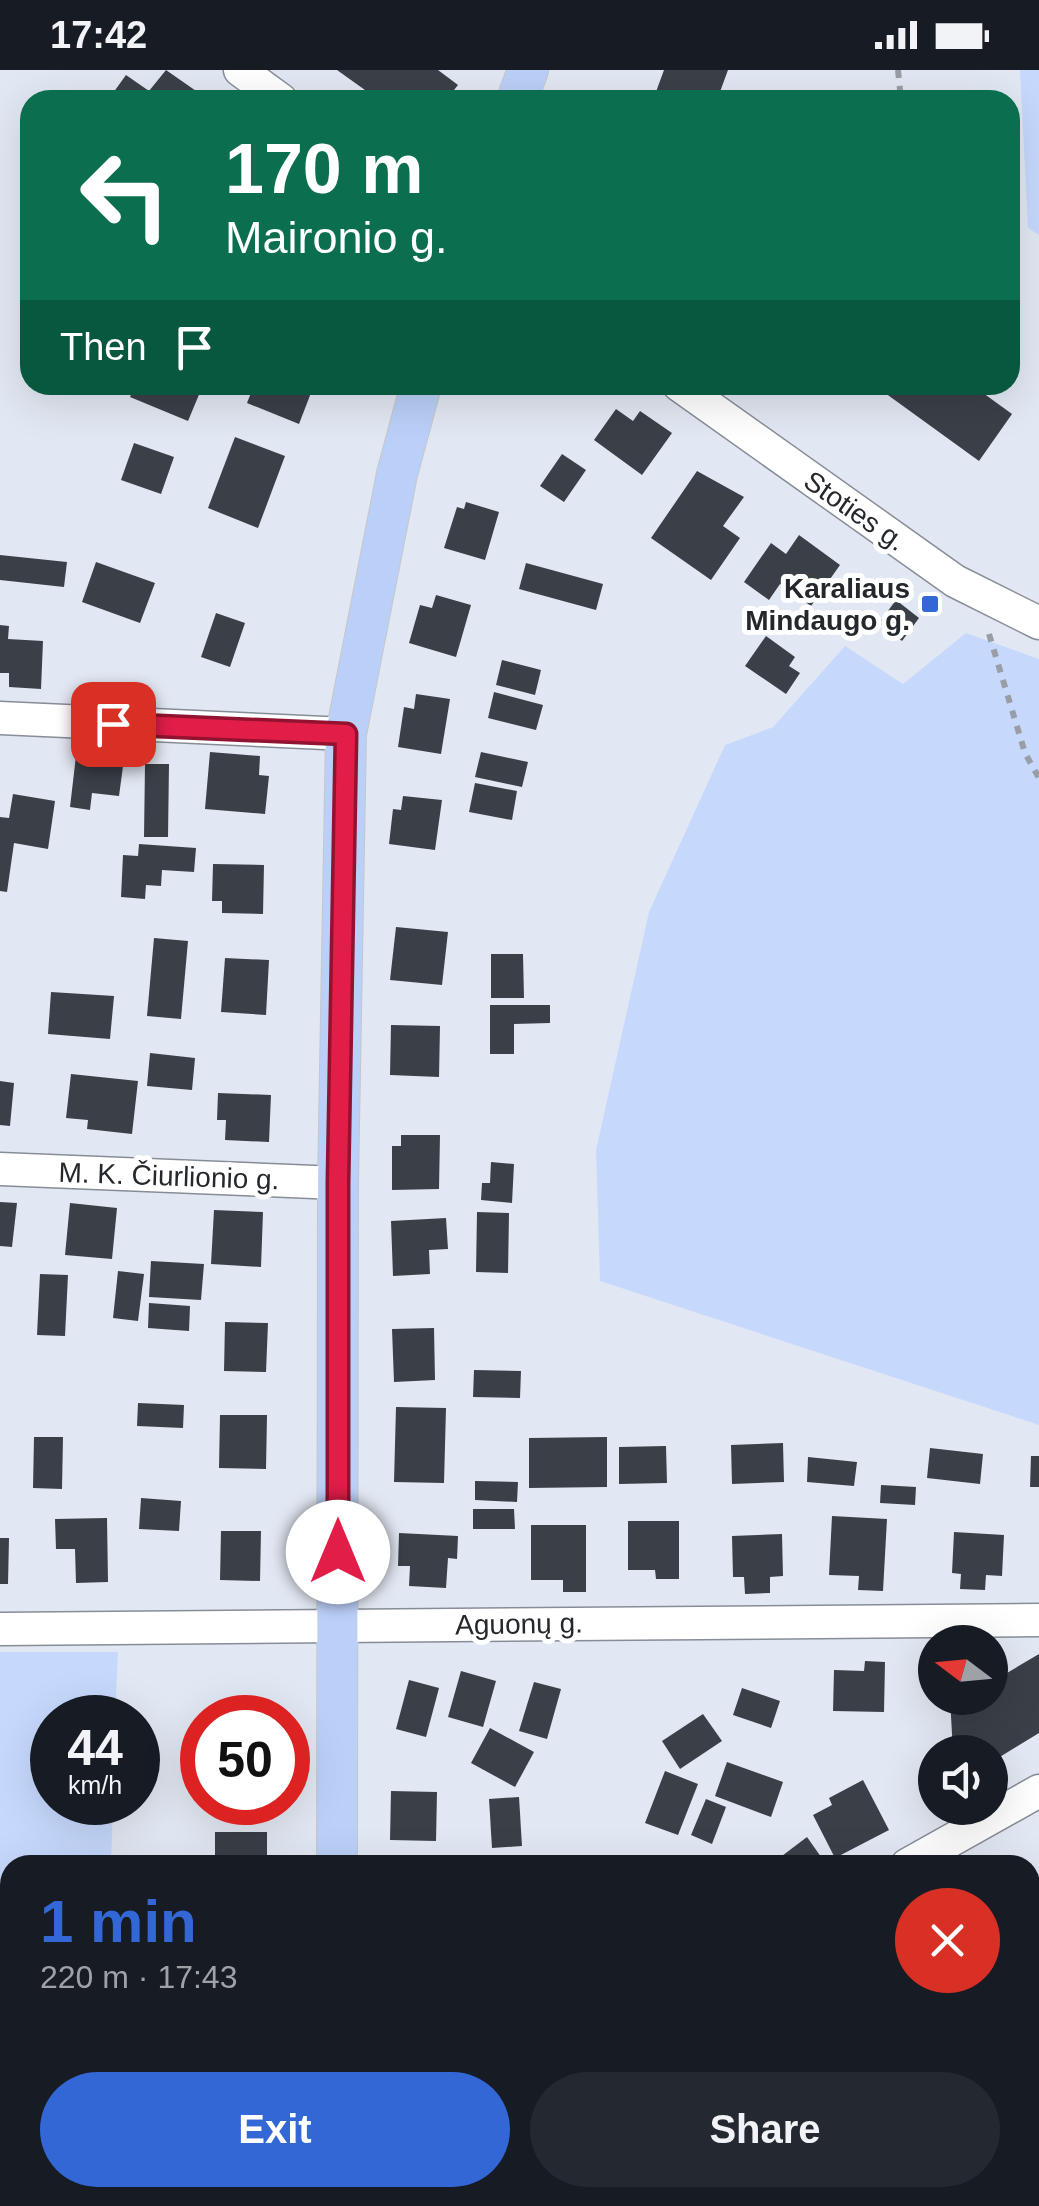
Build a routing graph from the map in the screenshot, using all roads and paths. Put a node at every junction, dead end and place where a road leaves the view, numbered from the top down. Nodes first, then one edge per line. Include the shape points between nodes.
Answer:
1 (240, 70) edge
2 (268, 90) edge
3 (418, 395) edge
4 (693, 395) edge
5 (999, 603) junction
6 (1039, 623) edge
7 (0, 718) edge
8 (346, 734) junction
9 (1039, 778) edge
10 (0, 1169) edge
11 (338, 1182) junction
12 (1039, 1620) edge
13 (338, 1626) junction
14 (0, 1630) edge
15 (1039, 1791) edge
16 (337, 1855) edge
17 (925, 1855) edge

1 - 2 street
3 - 8 main road
4 - 5 street, Stoties g. via 955,582
5 - 6 street, Stoties g.
5 - 9 path via 988,636 1024,752
7 - 8 street
8 - 11 main road
10 - 11 street, M. K. Čiurlionio g.
11 - 13 main road
12 - 13 street, Aguonų g.
13 - 14 street, Aguonų g.
13 - 16 main road
15 - 17 street

